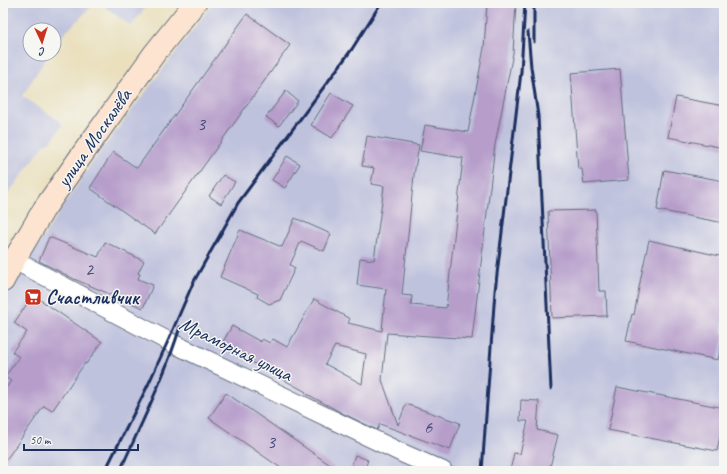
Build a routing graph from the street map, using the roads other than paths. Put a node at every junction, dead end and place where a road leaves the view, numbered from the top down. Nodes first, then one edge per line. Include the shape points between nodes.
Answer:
1 (195, 3) edge
2 (14, 260) junction
3 (3, 281) edge
4 (443, 471) edge

1 - 2 main road, улица Москалёва via 154,54 83,153 44,209
2 - 3 main road, улица Москалёва
2 - 4 street, Мраморная улица via 168,342

